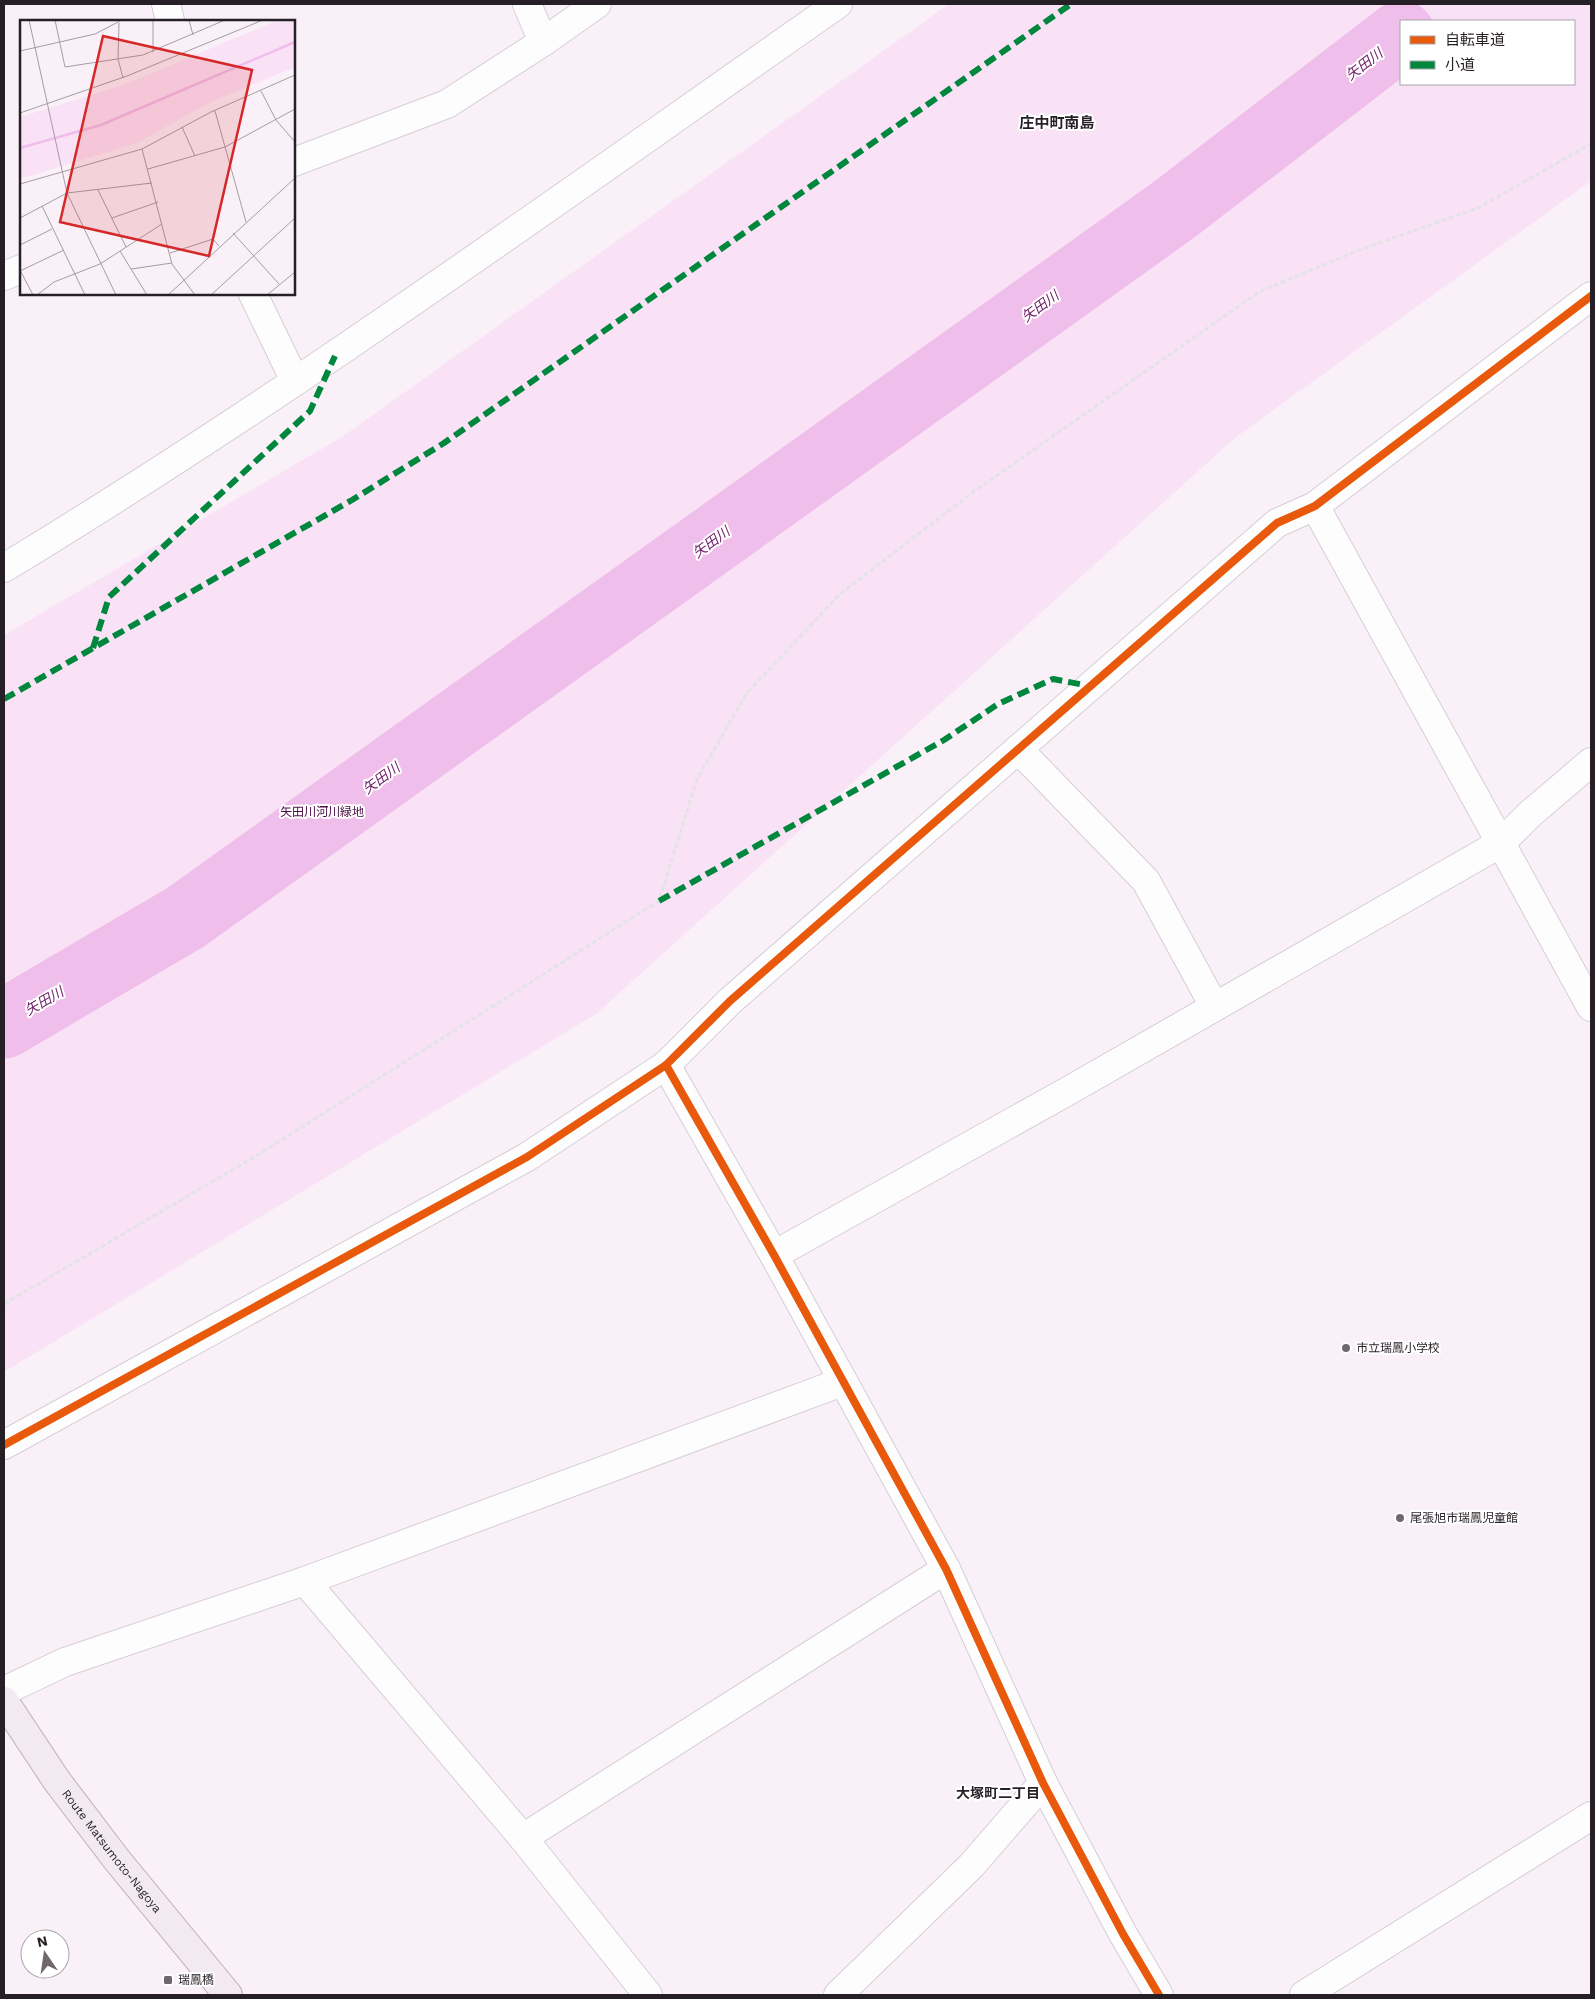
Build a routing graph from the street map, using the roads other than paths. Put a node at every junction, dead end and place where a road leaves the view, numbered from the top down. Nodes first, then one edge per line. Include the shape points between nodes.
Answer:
1 (166, 4) edge
2 (527, 4) edge
3 (597, 4) edge
4 (838, 4) edge
5 (170, 20) edge
6 (543, 42) junction
7 (295, 162) edge
8 (20, 269) edge
9 (4, 276) edge
10 (254, 295) edge
11 (1591, 296) edge
12 (295, 381) junction
13 (1315, 506) junction
14 (4, 568) edge
15 (1018, 749) junction
16 (1591, 762) edge
17 (1501, 843) junction
18 (1214, 1006) junction
19 (1591, 1007) edge
20 (666, 1065) junction
21 (774, 1255) junction
22 (842, 1382) junction
23 (4, 1445) edge
24 (946, 1569) junction
25 (305, 1582) junction
26 (4, 1691) edge
27 (4, 1701) edge
28 (1042, 1782) junction
29 (1591, 1816) edge
30 (523, 1838) junction
31 (228, 1995) edge
32 (648, 1995) edge
33 (838, 1995) edge
34 (1159, 1995) edge
35 (1304, 1995) edge

1 - 5 street
2 - 6 street
3 - 6 street
4 - 12 street via 343,351
6 - 7 street via 447,104
8 - 9 street
10 - 12 street
11 - 13 street
12 - 14 street
13 - 15 street via 1277,522
13 - 17 street
15 - 18 street via 1146,881
15 - 20 street via 730,1001
16 - 17 street
17 - 18 street
17 - 19 street
18 - 21 street
20 - 21 street
20 - 23 street via 526,1157
21 - 22 street
22 - 24 street
22 - 25 street
24 - 28 street
24 - 30 street
25 - 26 street via 65,1662
25 - 30 street
27 - 31 main road, Route Matsumoto-Nagoya via 57,1780 117,1860
28 - 33 street via 971,1866
28 - 34 street
29 - 35 street
30 - 32 street

